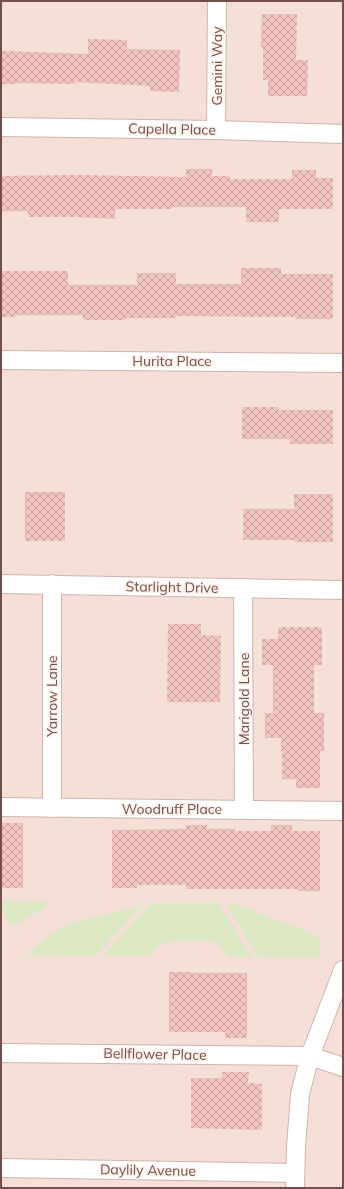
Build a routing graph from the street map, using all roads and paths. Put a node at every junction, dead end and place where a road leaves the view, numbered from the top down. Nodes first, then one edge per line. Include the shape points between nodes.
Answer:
1 (217, 1) edge
2 (1, 127) edge
3 (216, 130) junction
4 (343, 134) edge
5 (1, 360) edge
6 (343, 363) edge
7 (1, 584) edge
8 (52, 584) junction
9 (244, 588) junction
10 (343, 590) edge
11 (1, 808) edge
12 (52, 808) junction
13 (244, 809) junction
14 (343, 811) edge
15 (343, 970) edge
16 (1, 1053) edge
17 (310, 1056) junction
18 (343, 1067) edge
19 (1, 1168) edge
20 (295, 1180) edge

1 - 3 street, Gemini Way
2 - 3 street, Capella Place
3 - 4 street, Capella Place
5 - 6 street, Hurita Place
7 - 8 street, Starlight Drive
8 - 9 street, Starlight Drive
8 - 12 street, Yarrow Lane
9 - 10 street, Starlight Drive
9 - 13 street, Marigold Lane
11 - 12 street, Woodruff Place
12 - 13 street, Woodruff Place
13 - 14 street, Woodruff Place
15 - 17 street
16 - 17 street, Bellflower Place
17 - 18 street, Bellflower Place
17 - 20 street via 300,1094
19 - 20 street, Daylily Avenue

